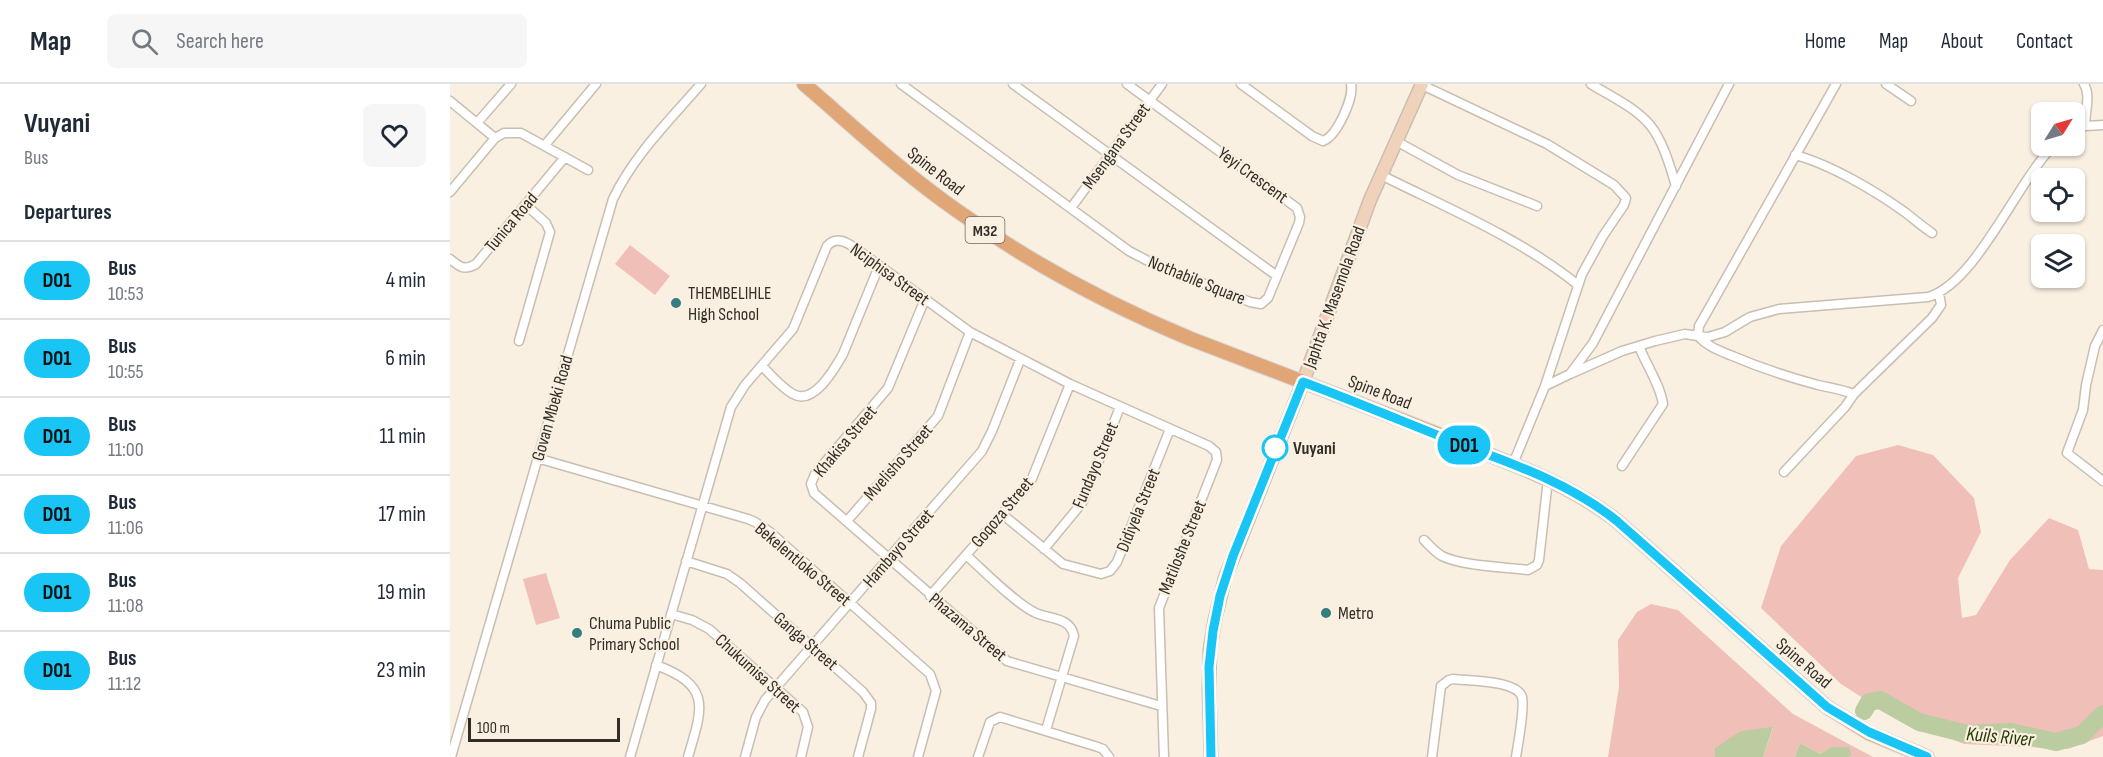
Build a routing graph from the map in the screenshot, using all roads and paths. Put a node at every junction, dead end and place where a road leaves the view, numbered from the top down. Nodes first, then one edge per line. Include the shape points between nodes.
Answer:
1 (511, 84) edge
2 (596, 84) edge
3 (701, 84) edge
4 (804, 84) edge
5 (901, 84) edge
6 (1014, 84) edge
7 (1128, 84) edge
8 (1161, 84) edge
9 (1241, 84) edge
10 (1351, 84) edge
11 (1591, 84) edge
12 (1729, 84) edge
13 (1836, 84) edge
14 (1886, 84) edge
15 (2084, 84) edge
16 (1422, 85) edge
17 (1149, 100) junction
18 (450, 101) edge
19 (1911, 101) dead end
20 (2085, 111) edge
21 (477, 123) junction
22 (2103, 125) edge
23 (2085, 126) edge
24 (495, 138) junction
25 (1396, 141) junction
26 (545, 145) junction
27 (1110, 155) junction
28 (1796, 155) junction
29 (2044, 156) edge
30 (565, 157) junction
31 (588, 170) dead end
32 (1380, 175) junction
33 (1676, 186) junction
34 (450, 192) edge
35 (526, 205) junction
36 (1537, 206) dead end
37 (1071, 208) junction
38 (1932, 233) dead end
39 (450, 259) edge
40 (879, 266) junction
41 (1276, 276) junction
42 (1578, 285) junction
43 (1939, 293) junction
44 (925, 299) junction
45 (2103, 330) edge
46 (970, 332) junction
47 (1698, 336) junction
48 (519, 341) dead end
49 (1639, 346) junction
50 (1020, 360) junction
51 (762, 366) junction
52 (1570, 374) junction
53 (1303, 382) junction
54 (1070, 384) junction
55 (1545, 386) junction
56 (1854, 394) junction
57 (1120, 407) junction
58 (1170, 429) junction
59 (1213, 448) joint
60 (537, 458) junction
61 (1513, 464) junction
62 (1622, 465) dead end
63 (1784, 472) dead end
64 (1548, 479) junction
65 (2103, 481) edge
66 (702, 506) junction
67 (1002, 513) junction
68 (847, 522) junction
69 (1424, 540) dead end
70 (1044, 549) junction
71 (966, 555) junction
72 (889, 560) junction
73 (686, 561) junction
74 (930, 596) junction
75 (851, 602) junction
76 (671, 614) junction
77 (812, 646) junction
78 (656, 665) junction
79 (1062, 677) junction
80 (776, 687) junction
81 (1161, 706) junction
82 (1046, 730) junction
83 (451, 757) edge
84 (630, 757) edge
85 (688, 757) edge
86 (745, 757) edge
87 (801, 757) edge
88 (858, 757) edge
89 (918, 757) edge
90 (978, 757) edge
91 (1109, 757) edge
92 (1164, 757) edge
93 (1211, 757) edge
94 (1432, 757) edge
95 (1516, 757) edge
96 (1927, 757) edge

1 - 21 street
2 - 26 street
3 - 60 street, Govan Mbeki Road via 642,150 613,199
4 - 53 main road, Spine Road / M32 via 913,178 1051,271 1144,320
5 - 37 street, Nothabile Square
6 - 27 street
7 - 17 street, Yeyi Crescent
8 - 17 street, Msengana Street
9 - 10 street via 1323,141 1335,133 1352,95
11 - 33 street via 1634,110 1651,126
12 - 33 street
13 - 28 street
14 - 19 street
15 - 20 street via 2088,93
16 - 25 main road, Japhta K. Masemola Road
16 - 42 street via 1547,144 1625,194 1624,205
17 - 27 street, Msengana Street
17 - 41 street, Yeyi Crescent via 1297,208 1299,223
18 - 21 street
21 - 24 street
22 - 23 street
24 - 26 street via 504,133 520,133
24 - 34 street
25 - 32 main road, Japhta K. Masemola Road
25 - 36 street via 1458,175
26 - 30 street
27 - 37 street, Msengana Street
27 - 41 street
28 - 38 street via 1816,160 1849,177
28 - 47 street via 1702,320
29 - 43 street via 1978,255
30 - 31 street
30 - 35 street, Tunica Road
32 - 42 street via 1503,237
32 - 53 main road, Japhta K. Masemola Road
33 - 52 street via 1607,319
35 - 39 street, Tunica Road via 476,264 466,269
35 - 48 street via 550,232
37 - 41 street, Nothabile Square via 1141,258 1250,302 1265,302
40 - 44 street, Nciphisa Street
40 - 51 street, Nciphisa Street via 847,242 831,242 793,329
40 - 51 street via 843,354 819,388 807,396 794,395
42 - 55 street
43 - 47 street via 1779,309 1750,317 1725,333
43 - 56 street via 1941,304 1932,318
44 - 46 street, Nciphisa Street
44 - 68 street, Khakisa Street via 888,388 821,466 811,484 814,493
45 - 65 street via 2086,385 2085,405 2067,451
46 - 50 street, Nciphisa Street
46 - 68 street, Mvelisho Street via 938,416
47 - 49 street via 1680,334
47 - 56 street via 1705,344 1743,361
49 - 52 street
49 - 62 street via 1663,404
50 - 54 street, Nciphisa Street
50 - 72 street, Hambayo Street via 982,451
51 - 66 street, Nciphisa Street via 731,407
52 - 55 street
53 - 61 main road, Spine Road / M32
53 - 93 main road, Japhta K. Masemola Road via 1220,596 1209,667
54 - 57 street, Nciphisa Street
54 - 67 street, Goqoza Street via 1034,475
55 - 61 street
56 - 63 street
57 - 58 street, Nciphisa Street
57 - 70 street, Fundayo Street via 1082,503
58 - 59 street, Nciphisa Street
58 - 70 street, Didiyela Street via 1110,571 1101,574 1063,564
59 - 81 street, Matiloshe Street via 1217,460 1159,608
60 - 66 street, Bekelentloko Street
60 - 83 street, Govan Mbeki Road
61 - 64 main road, Spine Road / M32
64 - 69 street via 1539,560 1533,569 1460,562 1444,557
64 - 96 main road, Spine Road / M32 via 1617,521 1827,707 1869,732
66 - 73 street, Nciphisa Street
66 - 75 street, Bekelentloko Street via 762,526
67 - 70 street, Didiyela Street
67 - 71 street, Goqoza Street
68 - 72 street, Khakisa Street
71 - 74 street, Goqoza Street
71 - 79 street via 1025,606 1071,626 1074,636
72 - 74 street, Phazama Street
72 - 75 street, Hambayo Street
73 - 76 street, Nciphisa Street
73 - 77 street, Ganga Street via 732,577
74 - 79 street, Phazama Street via 1007,661
75 - 77 street, Hambayo Street
75 - 89 street, Bekelentloko Street via 933,679 936,691
76 - 78 street, Nciphisa Street
76 - 80 street, Chukumisa Street via 709,629
77 - 80 street, Hambayo Street
77 - 88 street, Ganga Street via 871,703
78 - 84 street, Nciphisa Street
78 - 85 street via 681,676 699,698 700,713
79 - 81 street, Phazama Street
79 - 82 street
80 - 86 street, Hambayo Street via 760,709
80 - 87 street, Chukumisa Street via 803,712 807,721 808,734
81 - 92 street, Matiloshe Street
82 - 90 street via 1000,717 994,719
82 - 91 street via 1098,747
94 - 95 street via 1441,686 1453,679 1508,685 1519,691 1523,700

